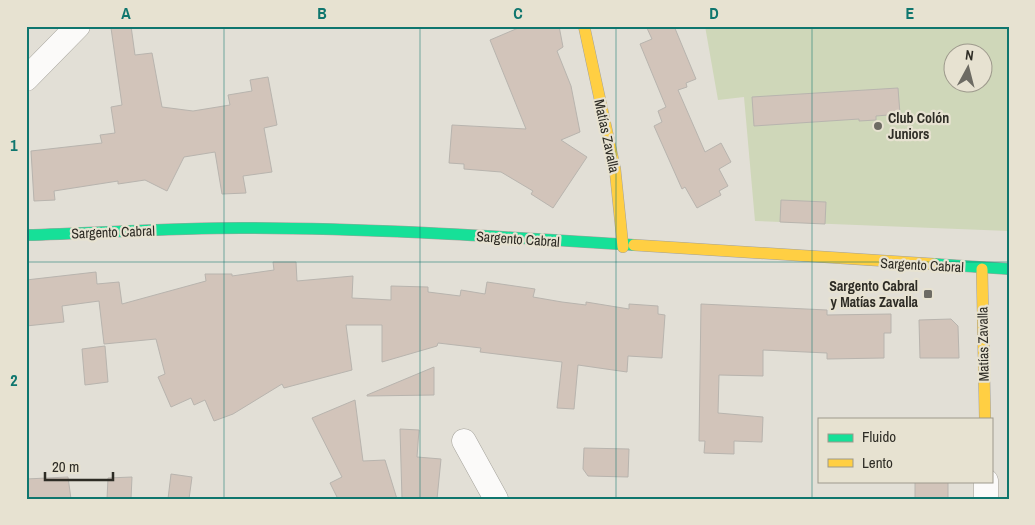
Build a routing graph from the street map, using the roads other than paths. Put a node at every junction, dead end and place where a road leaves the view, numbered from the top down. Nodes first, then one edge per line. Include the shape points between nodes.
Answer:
1 (78, 26) edge
2 (584, 26) edge
3 (26, 79) edge
4 (26, 234) edge
5 (623, 247) junction
6 (982, 269) junction
7 (1009, 269) edge
8 (985, 418) edge
9 (464, 441) dead end
10 (986, 482) edge
11 (496, 499) edge
12 (986, 499) edge

1 - 3 street
2 - 5 main road, Matías Zavalla via 614,168
4 - 5 main road, Sargento Cabral via 294,229 452,234
5 - 6 main road, Sargento Cabral
6 - 7 main road, Sargento Cabral
6 - 8 main road, Matías Zavalla
9 - 11 street
10 - 12 street

